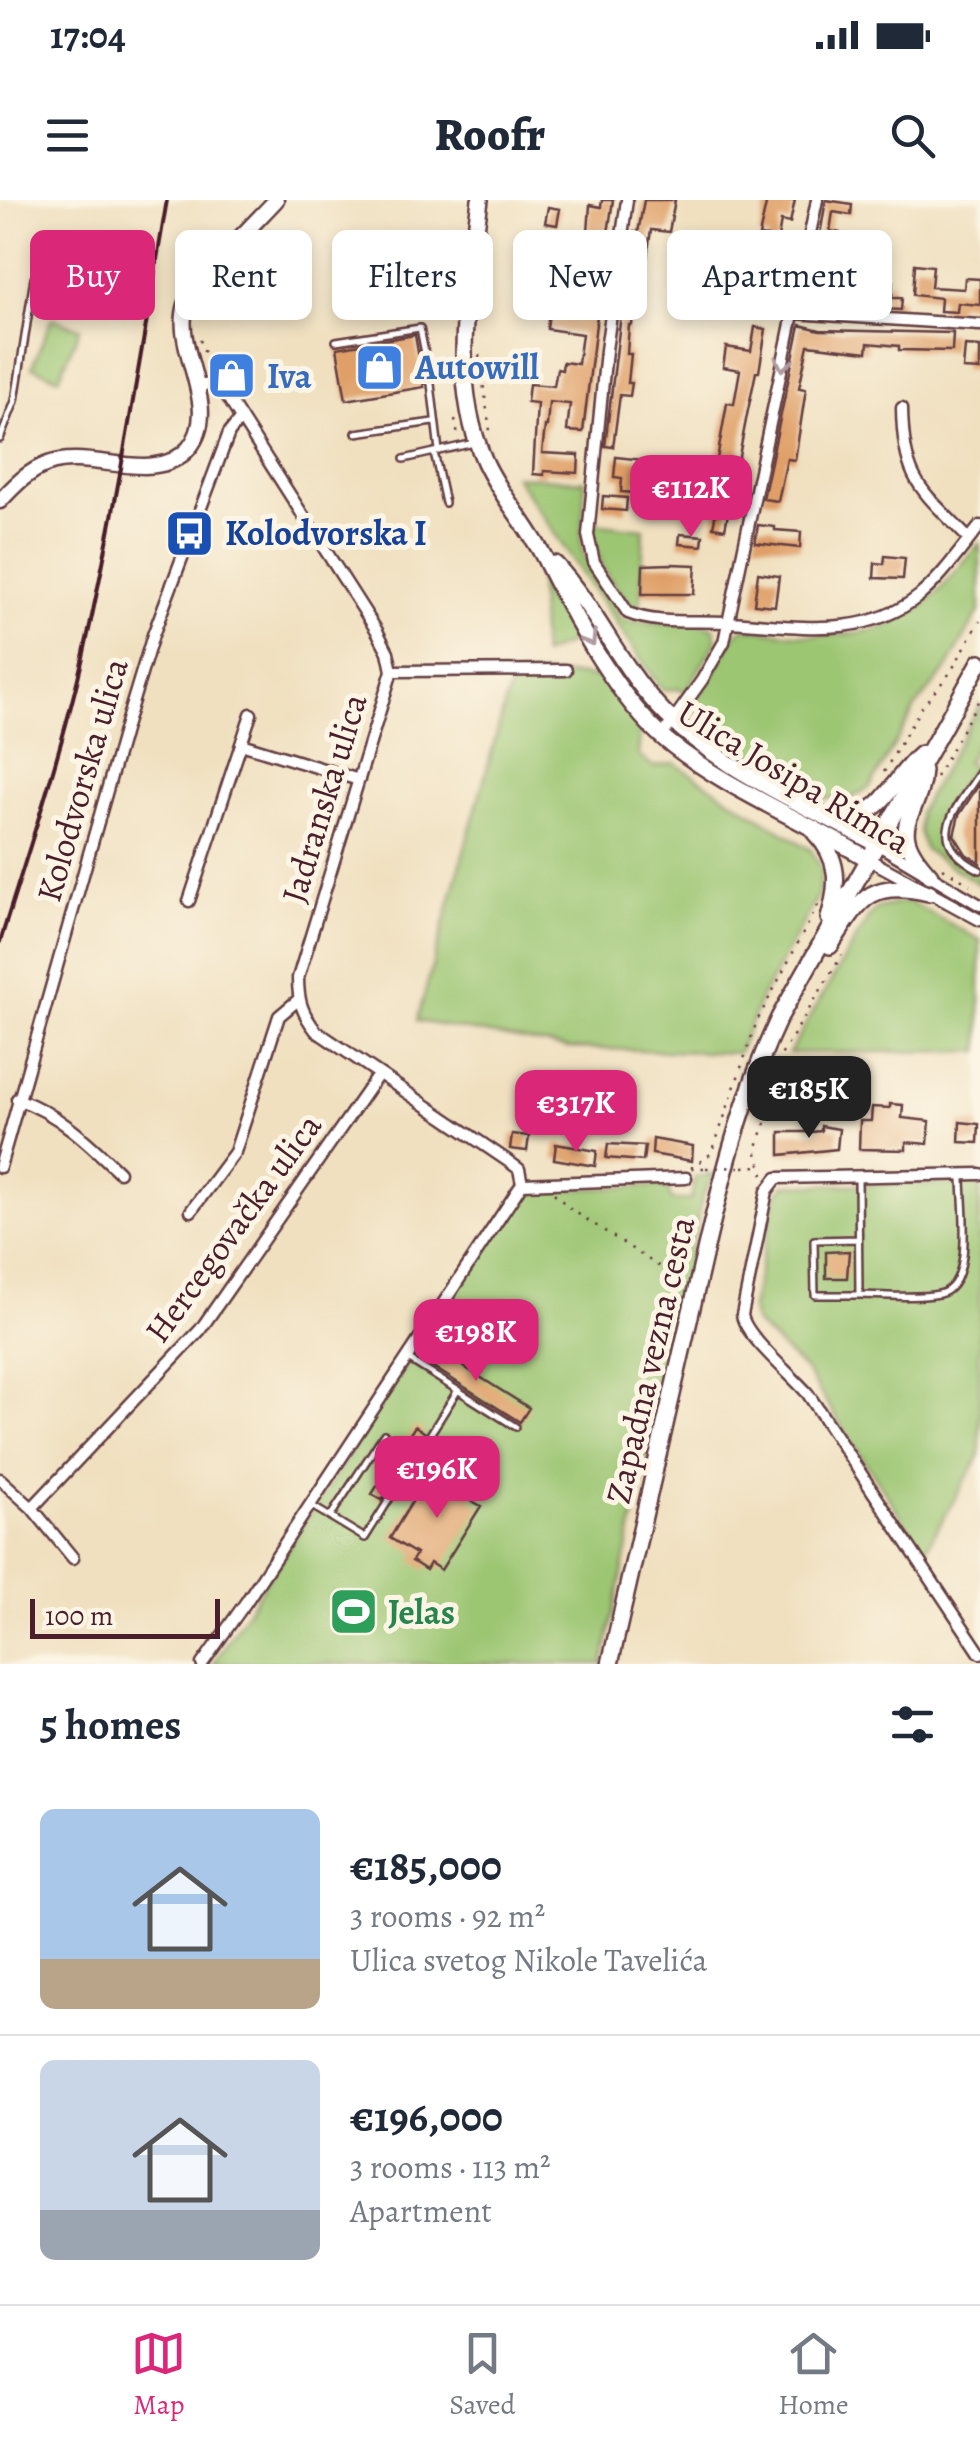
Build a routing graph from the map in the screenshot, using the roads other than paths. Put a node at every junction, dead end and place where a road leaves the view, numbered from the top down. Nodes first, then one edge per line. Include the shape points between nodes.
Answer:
1 (276, 200) edge
2 (627, 200) edge
3 (817, 200) edge
4 (480, 201) edge
5 (811, 230) edge
6 (30, 304) edge
7 (892, 319) edge
8 (793, 320) edge
9 (980, 325) edge
10 (336, 341) dead end
11 (205, 385) junction
12 (902, 408) dead end
13 (241, 418) junction
14 (434, 422) junction
15 (356, 433) dead end
16 (0, 439) edge
17 (485, 442) junction
18 (436, 452) junction
19 (404, 459) dead end
20 (0, 502) edge
21 (444, 503) dead end
22 (980, 526) edge
23 (969, 539) junction
24 (543, 554) junction
25 (729, 622) junction
26 (980, 662) edge
27 (566, 670) dead end
28 (392, 671) junction
29 (251, 714) dead end
30 (672, 721) junction
31 (662, 736) junction
32 (241, 744) junction
33 (932, 746) junction
34 (923, 763) junction
35 (980, 772) edge
36 (359, 780) junction
37 (828, 817) junction
38 (800, 820) junction
39 (877, 844) junction
40 (868, 860) junction
41 (930, 868) junction
42 (980, 870) edge
43 (929, 893) junction
44 (188, 901) dead end
45 (980, 905) edge
46 (980, 920) edge
47 (824, 938) junction
48 (800, 980) junction
49 (298, 1000) junction
50 (378, 1075) junction
51 (17, 1100) junction
52 (0, 1167) edge
53 (119, 1172) dead end
54 (962, 1174) junction
55 (980, 1174) edge
56 (858, 1176) junction
57 (686, 1178) dead end
58 (522, 1184) junction
59 (191, 1211) dead end
60 (858, 1240) junction
61 (859, 1295) junction
62 (408, 1358) junction
63 (458, 1390) junction
64 (516, 1427) dead end
65 (384, 1434) dead end
66 (0, 1479) edge
67 (310, 1504) junction
68 (32, 1508) junction
69 (330, 1517) junction
70 (73, 1558) dead end
71 (980, 1653) edge
72 (202, 1664) edge
73 (610, 1664) edge

1 - 11 main road via 189,299 184,324
2 - 25 street via 588,548 628,613
3 - 5 street
4 - 17 main road, Ulica Josipa Rimca via 465,355 471,417
6 - 16 lane via 15,401
7 - 9 street
8 -> 25 street
10 - 14 lane via 420,328
11 - 13 street, Jadranska ulica via 226,395
11 - 20 main road via 198,425 178,457 155,465 59,461 24,478
12 - 23 street via 903,449 914,479
13 - 28 street, Jadranska ulica via 376,631
13 - 51 street, Kolodvorska ulica via 228,433 154,636
14 - 15 lane
14 - 18 lane
17 - 18 lane
17 - 24 main road, Ulica Josipa Rimca via 496,483
18 - 19 lane
18 - 21 lane
22 - 23 street
23 - 25 street via 921,594 860,624
24 - 30 main road, Ulica Josipa Rimca
24 -> 31 main road, Ulica Josipa Rimca via 609,668
25 - 30 street via 715,661
26 - 33 main road
27 - 28 street
28 - 36 street, Jadranska ulica
29 - 32 street
30 - 31 street
30 - 37 main road, Ulica Josipa Rimca via 699,744
31 - 38 main road, Ulica Josipa Rimca
32 - 36 street
32 - 44 street
33 - 34 main road
33 - 37 main road via 876,808
34 - 39 main road, Zapadna vezna cesta
34 - 41 main road via 906,830 912,851
35 - 42 lane via 946,835 953,852
36 - 49 street, Jadranska ulica via 298,978
37 - 39 main road, Ulica Josipa Rimca
38 - 40 main road, Ulica Josipa Rimca
38 - 47 main road via 826,845 835,865
39 - 40 main road, Zapadna vezna cesta
39 - 41 street, Ulica Josipa Rimca
40 - 43 street, Ulica Josipa Rimca
40 - 47 main road, Zapadna vezna cesta
41 - 45 street, Ulica Josipa Rimca
43 - 46 street, Ulica Josipa Rimca
43 - 48 main road via 899,887 869,894
47 - 48 main road, Zapadna vezna cesta
48 - 73 main road, Zapadna vezna cesta via 754,1074 728,1158
49 - 50 street via 316,1031
49 - 59 street via 279,1016 235,1152
50 - 58 street via 508,1161
50 - 68 street, Hercegovačka ulica via 200,1330
51 - 52 street, Kolodvorska ulica
51 - 53 street via 60,1120
54 - 55 street
54 - 56 street
54 - 61 lane via 963,1269 957,1284 938,1294
56 - 60 lane
56 - 71 street via 778,1178 766,1191 744,1324 808,1394
57 - 58 street
58 - 62 street
60 - 61 lane
60 - 61 lane via 814,1240 814,1277 815,1295
62 - 63 lane
62 - 67 street
63 - 64 lane
63 - 69 lane via 365,1538
65 - 69 lane
66 - 68 street
67 - 69 lane
67 - 72 street
68 - 70 street

